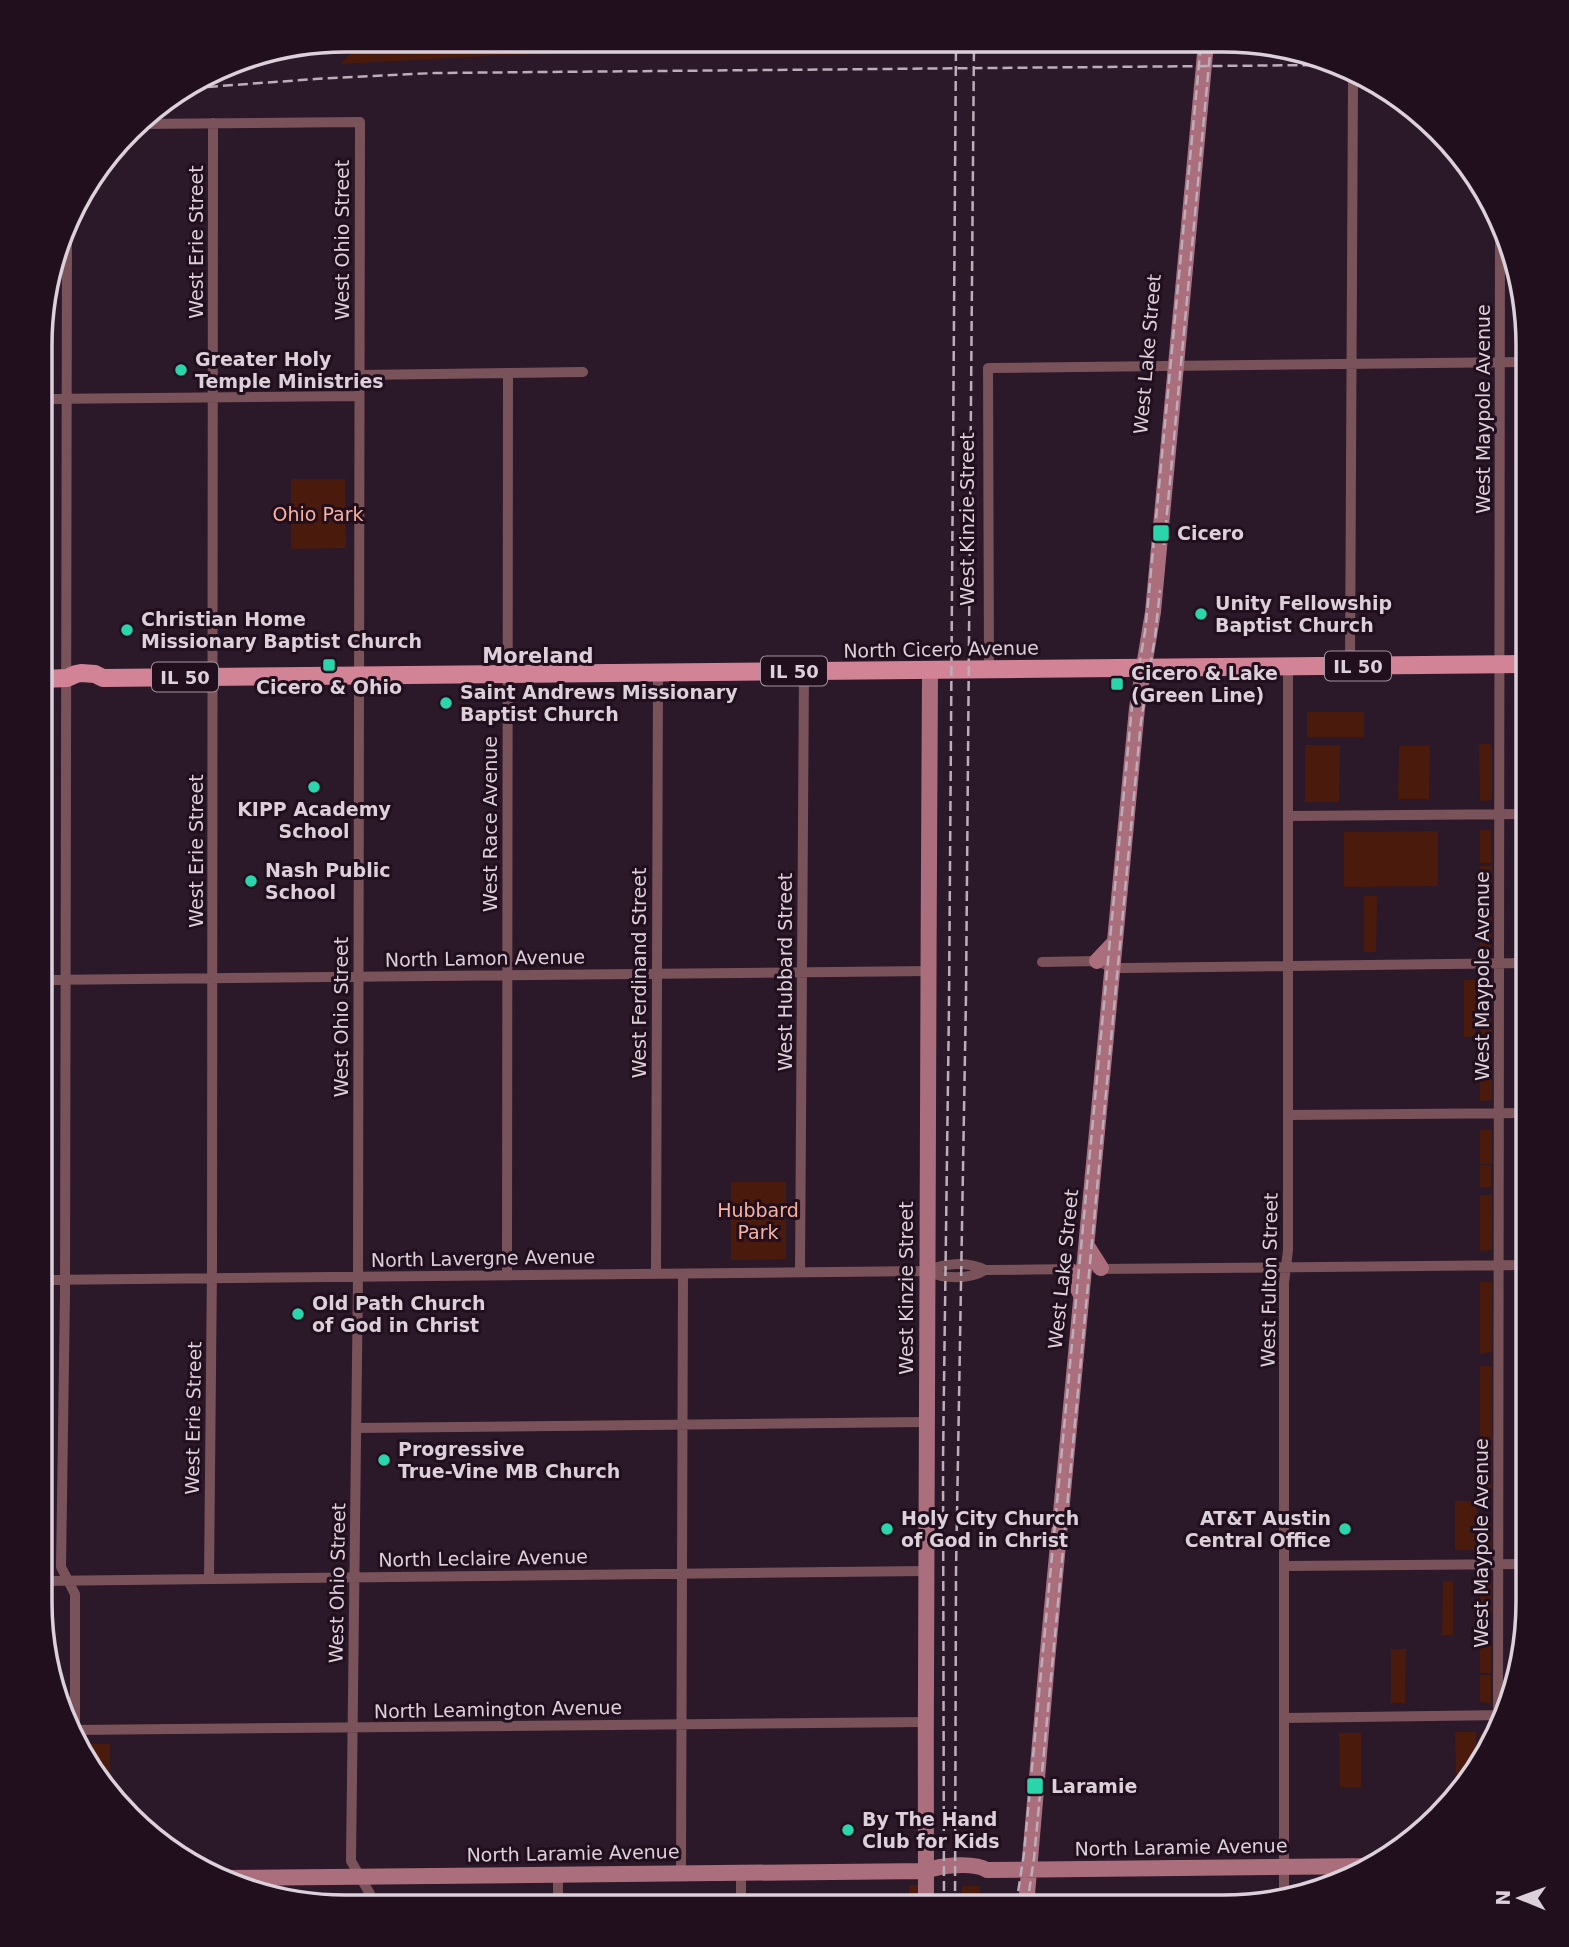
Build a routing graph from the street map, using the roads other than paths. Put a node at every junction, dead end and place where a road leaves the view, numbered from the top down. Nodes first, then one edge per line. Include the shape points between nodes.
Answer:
1 (1196, 52) edge
2 (1205, 52) edge
3 (1213, 52) edge
4 (1353, 83) edge
5 (153, 124) edge
6 (213, 124) junction
7 (1500, 248) edge
8 (67, 254) edge
9 (1500, 362) junction
10 (1516, 362) edge
11 (1352, 364) junction
12 (1175, 365) junction
13 (583, 372) dead end
14 (508, 373) junction
15 (359, 375) junction
16 (359, 396) junction
17 (214, 398) junction
18 (52, 399) edge
19 (68, 399) junction
20 (1516, 664) edge
21 (1500, 665) junction
22 (1350, 666) junction
23 (1288, 667) junction
24 (1139, 668) junction
25 (930, 670) junction
26 (989, 670) junction
27 (804, 671) junction
28 (657, 673) junction
29 (507, 674) junction
30 (360, 676) junction
31 (213, 677) junction
32 (52, 678) edge
33 (67, 678) junction
34 (1500, 814) junction
35 (1516, 814) edge
36 (1288, 816) junction
37 (1115, 942) junction
38 (1097, 961) junction
39 (1042, 962) dead end
40 (1499, 963) junction
41 (1516, 963) edge
42 (1288, 966) junction
43 (1113, 968) junction
44 (930, 971) junction
45 (803, 972) junction
46 (657, 973) junction
47 (507, 975) junction
48 (359, 976) junction
49 (213, 978) junction
50 (66, 979) junction
51 (52, 980) edge
52 (1499, 1113) junction
53 (1516, 1113) edge
54 (1289, 1115) junction
55 (1090, 1206) junction
56 (1499, 1265) junction
57 (1516, 1265) edge
58 (1286, 1267) junction
59 (1085, 1269) junction
60 (926, 1271) junction
61 (800, 1272) junction
62 (656, 1274) junction
63 (682, 1274) junction
64 (507, 1275) junction
65 (358, 1277) junction
66 (212, 1278) junction
67 (65, 1279) junction
68 (52, 1280) edge
69 (1078, 1336) junction
70 (926, 1422) junction
71 (682, 1424) junction
72 (356, 1428) junction
73 (1499, 1564) junction
74 (1516, 1564) edge
75 (1285, 1566) junction
76 (926, 1571) junction
77 (682, 1574) junction
78 (354, 1577) junction
79 (209, 1579) junction
80 (68, 1580) junction
81 (52, 1581) edge
82 (1502, 1694) edge
83 (74, 1712) edge
84 (1493, 1716) edge
85 (1284, 1718) junction
86 (926, 1722) junction
87 (681, 1724) junction
88 (352, 1728) junction
89 (84, 1733) edge
90 (1348, 1866) edge
91 (1284, 1867) junction
92 (1029, 1870) junction
93 (926, 1871) junction
94 (741, 1872) junction
95 (681, 1873) junction
96 (558, 1874) junction
97 (360, 1877) junction
98 (248, 1878) edge
99 (1284, 1888) edge
100 (370, 1895) edge
101 (558, 1895) edge
102 (741, 1895) edge
103 (926, 1895) edge
104 (1027, 1895) edge

1 - 12 main road, West Lake Street
2 - 12 main road, West Lake Street
3 - 12 main road, West Lake Street
4 - 11 street
5 - 6 street
6 - 15 street, West Ohio Street via 360,122
6 - 17 street, West Erie Street
7 - 9 street, West Maypole Avenue
8 - 19 street
9 - 10 street
9 - 11 street
9 - 21 street, West Maypole Avenue
11 - 12 street
11 - 22 street
12 - 24 main road, West Lake Street
12 - 24 main road, West Lake Street via 1149,637
12 - 26 street, West Kinzie Street via 988,368
13 - 14 street
14 - 15 street
14 - 29 street, West Race Avenue
15 - 16 street, West Ohio Street
16 - 17 street
16 - 30 street, West Ohio Street
17 - 19 street
17 - 31 street, West Erie Street
18 - 19 street
19 - 33 street
20 - 21 main road, North Cicero Avenue / IL 50
21 - 22 main road, North Cicero Avenue / IL 50
21 - 34 street, West Maypole Avenue
22 - 23 main road, North Cicero Avenue / IL 50
23 - 24 main road, North Cicero Avenue / IL 50
23 - 36 street, West Fulton Street
24 - 26 main road, North Cicero Avenue / IL 50
24 - 37 main road, West Lake Street
25 - 26 main road, North Cicero Avenue / IL 50
25 - 27 main road, North Cicero Avenue / IL 50
25 - 44 main road, West Kinzie Street
27 - 28 main road, North Cicero Avenue / IL 50
27 - 45 street, West Hubbard Street
28 - 29 main road, North Cicero Avenue / IL 50
28 - 46 street, West Ferdinand Street
29 - 30 main road, North Cicero Avenue / IL 50
29 - 47 street, West Race Avenue
30 - 31 main road, North Cicero Avenue / IL 50
30 - 48 street, West Ohio Street
31 - 33 main road, North Cicero Avenue / IL 50 via 103,678 81,673
31 - 49 street, West Erie Street
32 - 33 main road, North Cicero Avenue / IL 50
33 - 50 street
34 - 35 street
34 - 36 street
34 - 40 street, West Maypole Avenue
36 - 42 street, West Fulton Street
37 - 38 main road
37 - 43 main road, West Lake Street
38 - 39 street
38 - 43 street
40 - 41 street
40 - 42 street
40 - 52 street, West Maypole Avenue
42 - 43 street
42 - 54 street, West Fulton Street
43 - 55 main road, West Lake Street
44 - 45 street, North Lamon Avenue
44 - 60 main road, West Kinzie Street
45 - 46 street, North Lamon Avenue
45 - 61 street, West Hubbard Street
46 - 47 street, North Lamon Avenue
46 - 62 street, West Ferdinand Street
47 - 48 street, North Lamon Avenue
47 - 64 street, West Race Avenue
48 - 49 street, North Lamon Avenue
48 - 65 street, West Ohio Street
49 - 50 street, North Lamon Avenue
49 - 66 street, West Erie Street
50 - 51 street, North Lamon Avenue
50 - 67 street
52 - 53 street
52 - 54 street
52 - 56 street, West Maypole Avenue
54 - 58 street, West Fulton Street
55 - 59 main road, West Lake Street
55 - 59 main road via 1079,1216
56 - 57 street, North Lavergne Avenue
56 - 58 street, North Lavergne Avenue
56 - 73 street, West Maypole Avenue
58 - 59 street, North Lavergne Avenue
58 - 75 street, West Fulton Street
59 - 60 street, North Lavergne Avenue via 985,1270 975,1264 939,1265
59 - 69 main road, West Lake Street
59 - 69 main road via 1089,1323
60 - 61 street, North Lavergne Avenue
60 - 70 main road, West Kinzie Street
61 - 63 street, North Lavergne Avenue
62 - 63 street, North Lavergne Avenue
62 - 64 street, North Lavergne Avenue
63 - 71 street
64 - 65 street, North Lavergne Avenue
65 - 66 street, North Lavergne Avenue
65 - 72 street, West Ohio Street
66 - 67 street, North Lavergne Avenue
66 - 79 street, West Erie Street
67 - 68 street, North Lavergne Avenue
67 - 80 street via 61,1567
69 - 92 main road, West Lake Street
70 - 71 street
70 - 76 main road, West Kinzie Street
71 - 72 street
71 - 77 street
72 - 78 street, West Ohio Street
73 - 74 street
73 - 75 street
73 - 82 street, West Maypole Avenue
75 - 85 street, West Fulton Street
76 - 77 street, North Leclaire Avenue
76 - 86 main road, West Kinzie Street
77 - 78 street, North Leclaire Avenue
77 - 87 street
78 - 79 street, North Leclaire Avenue
78 - 88 street, West Ohio Street
79 - 80 street, North Leclaire Avenue
80 - 81 street, North Leclaire Avenue
80 - 83 street via 75,1594
84 - 85 street
85 - 91 street, West Fulton Street
86 - 87 street, North Leamington Avenue
86 - 93 main road, West Kinzie Street
87 - 88 street, North Leamington Avenue
87 - 95 street
88 - 89 street, North Leamington Avenue
88 - 97 street, West Ohio Street via 351,1861
90 - 91 main road, North Laramie Avenue
91 - 92 main road, North Laramie Avenue
91 - 99 street, West Fulton Street
92 - 93 main road, North Laramie Avenue via 936,1866
92 - 104 main road, West Lake Street
93 - 94 main road, North Laramie Avenue
93 - 103 main road, West Kinzie Street
94 - 95 main road, North Laramie Avenue
94 - 102 street
95 - 96 main road, North Laramie Avenue
96 - 97 main road, North Laramie Avenue
96 - 101 street
97 - 98 main road, North Laramie Avenue
97 - 100 street, West Ohio Street

